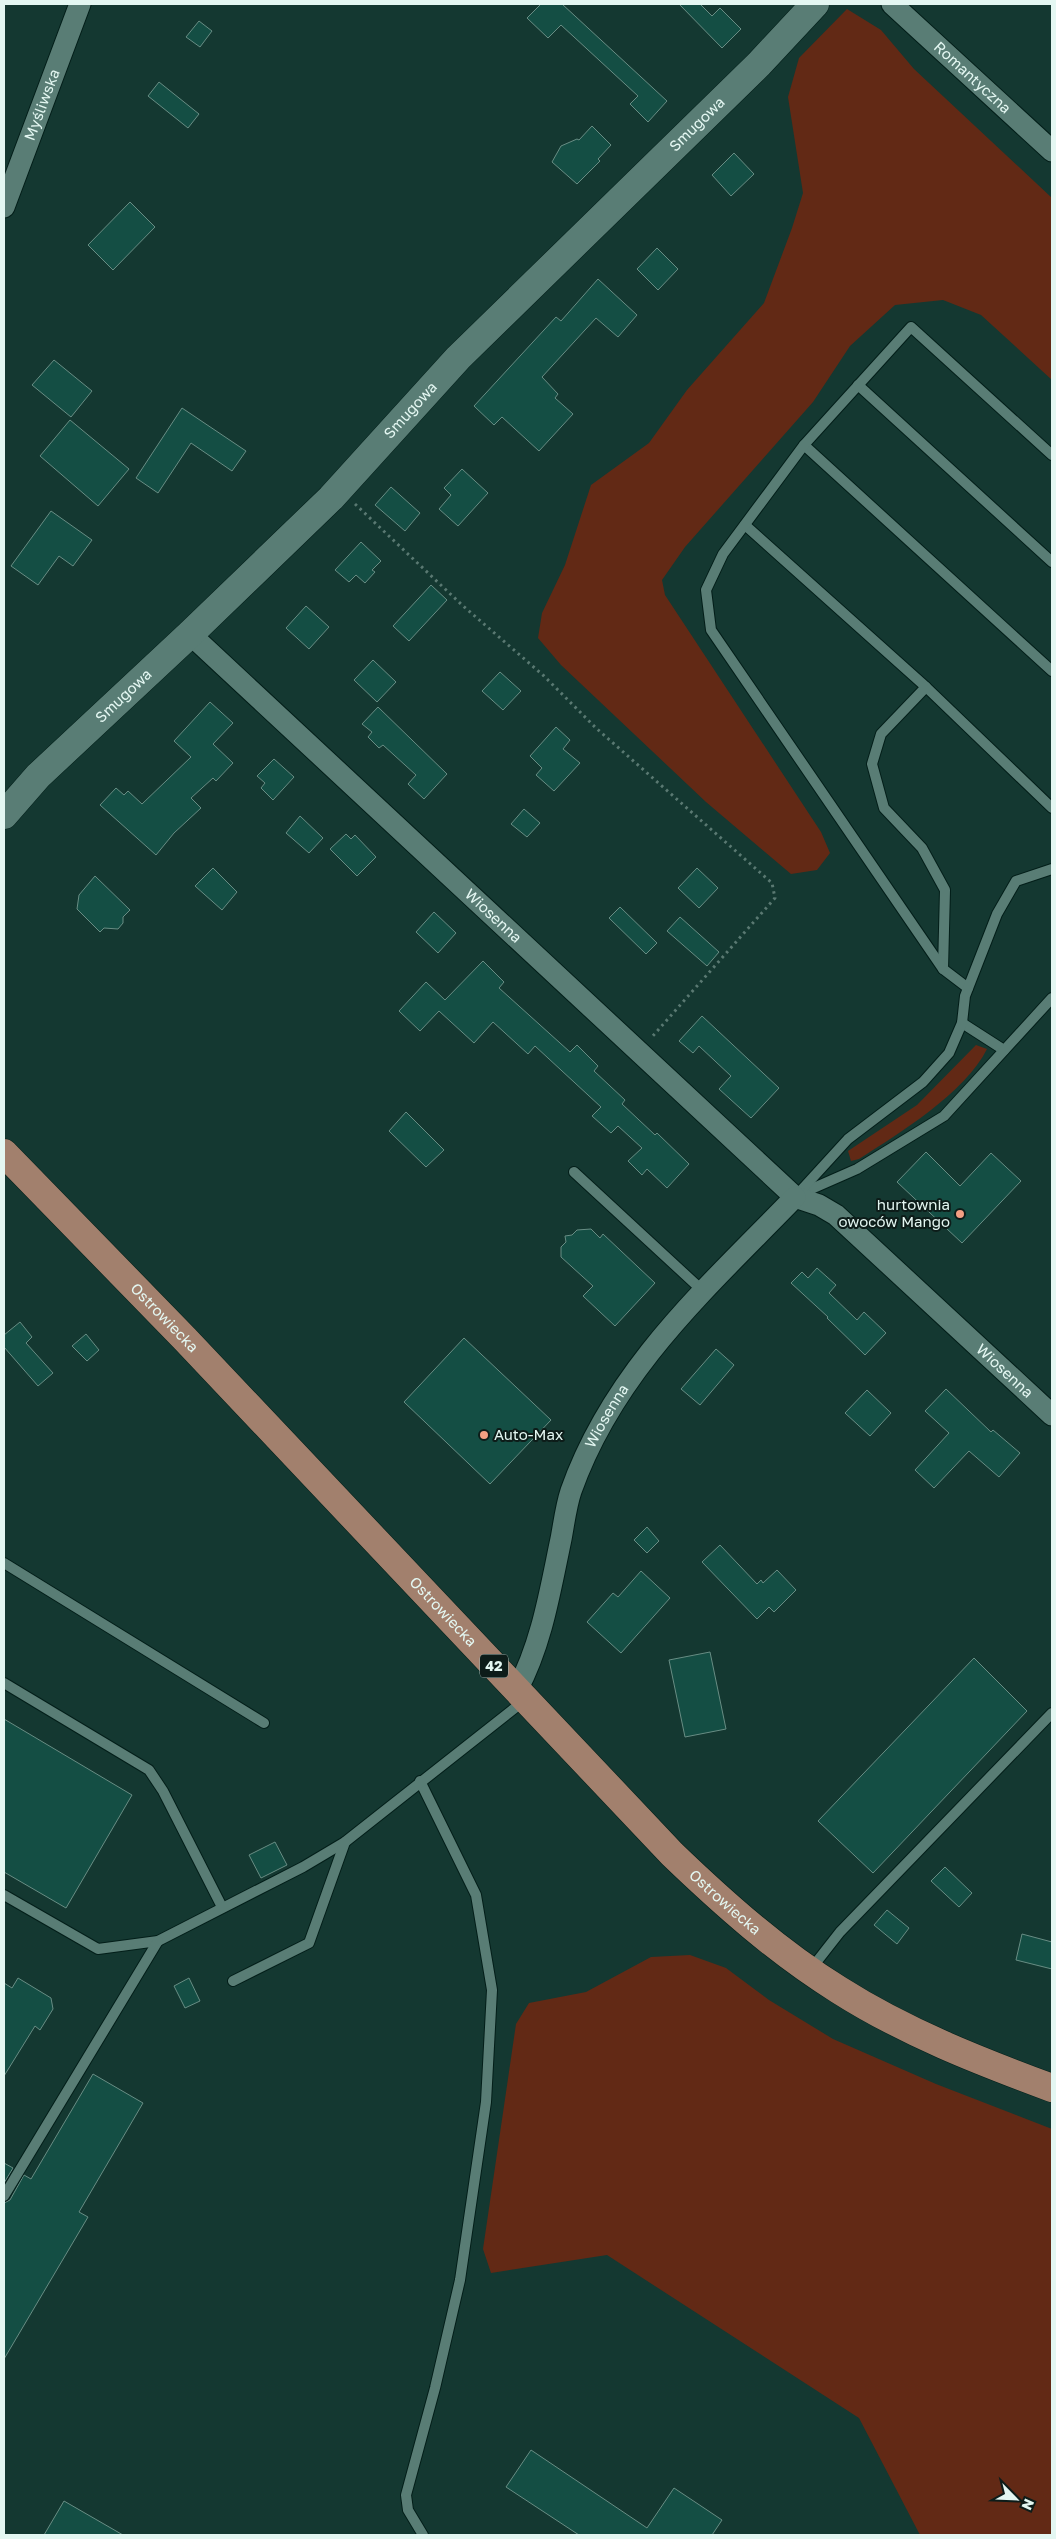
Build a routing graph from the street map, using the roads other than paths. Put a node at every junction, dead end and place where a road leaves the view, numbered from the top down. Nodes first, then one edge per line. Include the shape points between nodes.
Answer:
1 (80, 4) edge
2 (816, 4) edge
3 (892, 4) edge
4 (1052, 151) edge
5 (4, 207) edge
6 (858, 385) junction
7 (804, 445) junction
8 (1052, 455) edge
9 (745, 525) junction
10 (1052, 562) edge
11 (190, 634) junction
12 (1052, 671) edge
13 (926, 687) junction
14 (1052, 808) edge
15 (4, 815) edge
16 (1052, 869) edge
17 (943, 969) junction
18 (968, 988) junction
19 (1052, 998) edge
20 (962, 1023) junction
21 (1004, 1050) junction
22 (4, 1153) edge
23 (574, 1172) dead end
24 (795, 1196) junction
25 (704, 1292) junction
26 (1051, 1410) edge
27 (4, 1563) edge
28 (4, 1683) edge
29 (521, 1695) junction
30 (1052, 1713) edge
31 (264, 1723) dead end
32 (420, 1781) junction
33 (345, 1842) junction
34 (4, 1895) edge
35 (222, 1907) junction
36 (158, 1941) junction
37 (810, 1970) junction
38 (233, 1982) dead end
39 (1052, 2088) edge
40 (4, 2196) edge
41 (422, 2535) edge

1 - 5 street, Myśliwska
2 - 11 street, Smugowa via 759,64 458,358 339,489
3 - 4 street, Romantyczna
6 - 7 lane
6 - 8 lane via 911,327
6 - 10 lane
7 - 9 lane
7 - 12 lane
9 - 13 lane
9 - 17 lane via 723,554 706,590 711,630
11 - 15 street, Smugowa via 38,776
11 - 24 street, Wiosenna
13 - 14 lane
13 - 17 lane via 881,734 872,764 884,808 922,848 945,890
16 - 18 lane via 1016,881 997,914
17 - 18 lane
18 - 20 lane
19 - 21 lane
20 - 21 lane
20 - 24 lane via 949,1053 924,1082 848,1139
21 - 24 lane via 944,1116 858,1169
22 - 29 main road, Ostrowiecka / 42 via 186,1339
23 - 25 lane
24 - 25 street, Wiosenna
24 - 26 street, Wiosenna via 836,1215
25 - 29 street, Wiosenna via 650,1350 621,1389 593,1439 571,1492 542,1630
27 - 31 lane
28 - 35 lane via 149,1770
29 - 32 lane
29 - 37 main road, Ostrowiecka / 42 via 672,1854 729,1909
30 - 37 lane via 840,1932
32 - 33 lane
32 - 41 lane via 476,1895 492,1990 486,2102 460,2280 406,2495 408,2510
33 - 35 lane
33 - 38 lane via 309,1943
34 - 36 lane via 98,1949
35 - 36 lane
36 - 40 lane
37 - 39 main road, Ostrowiecka / 42 via 900,2024 967,2056

